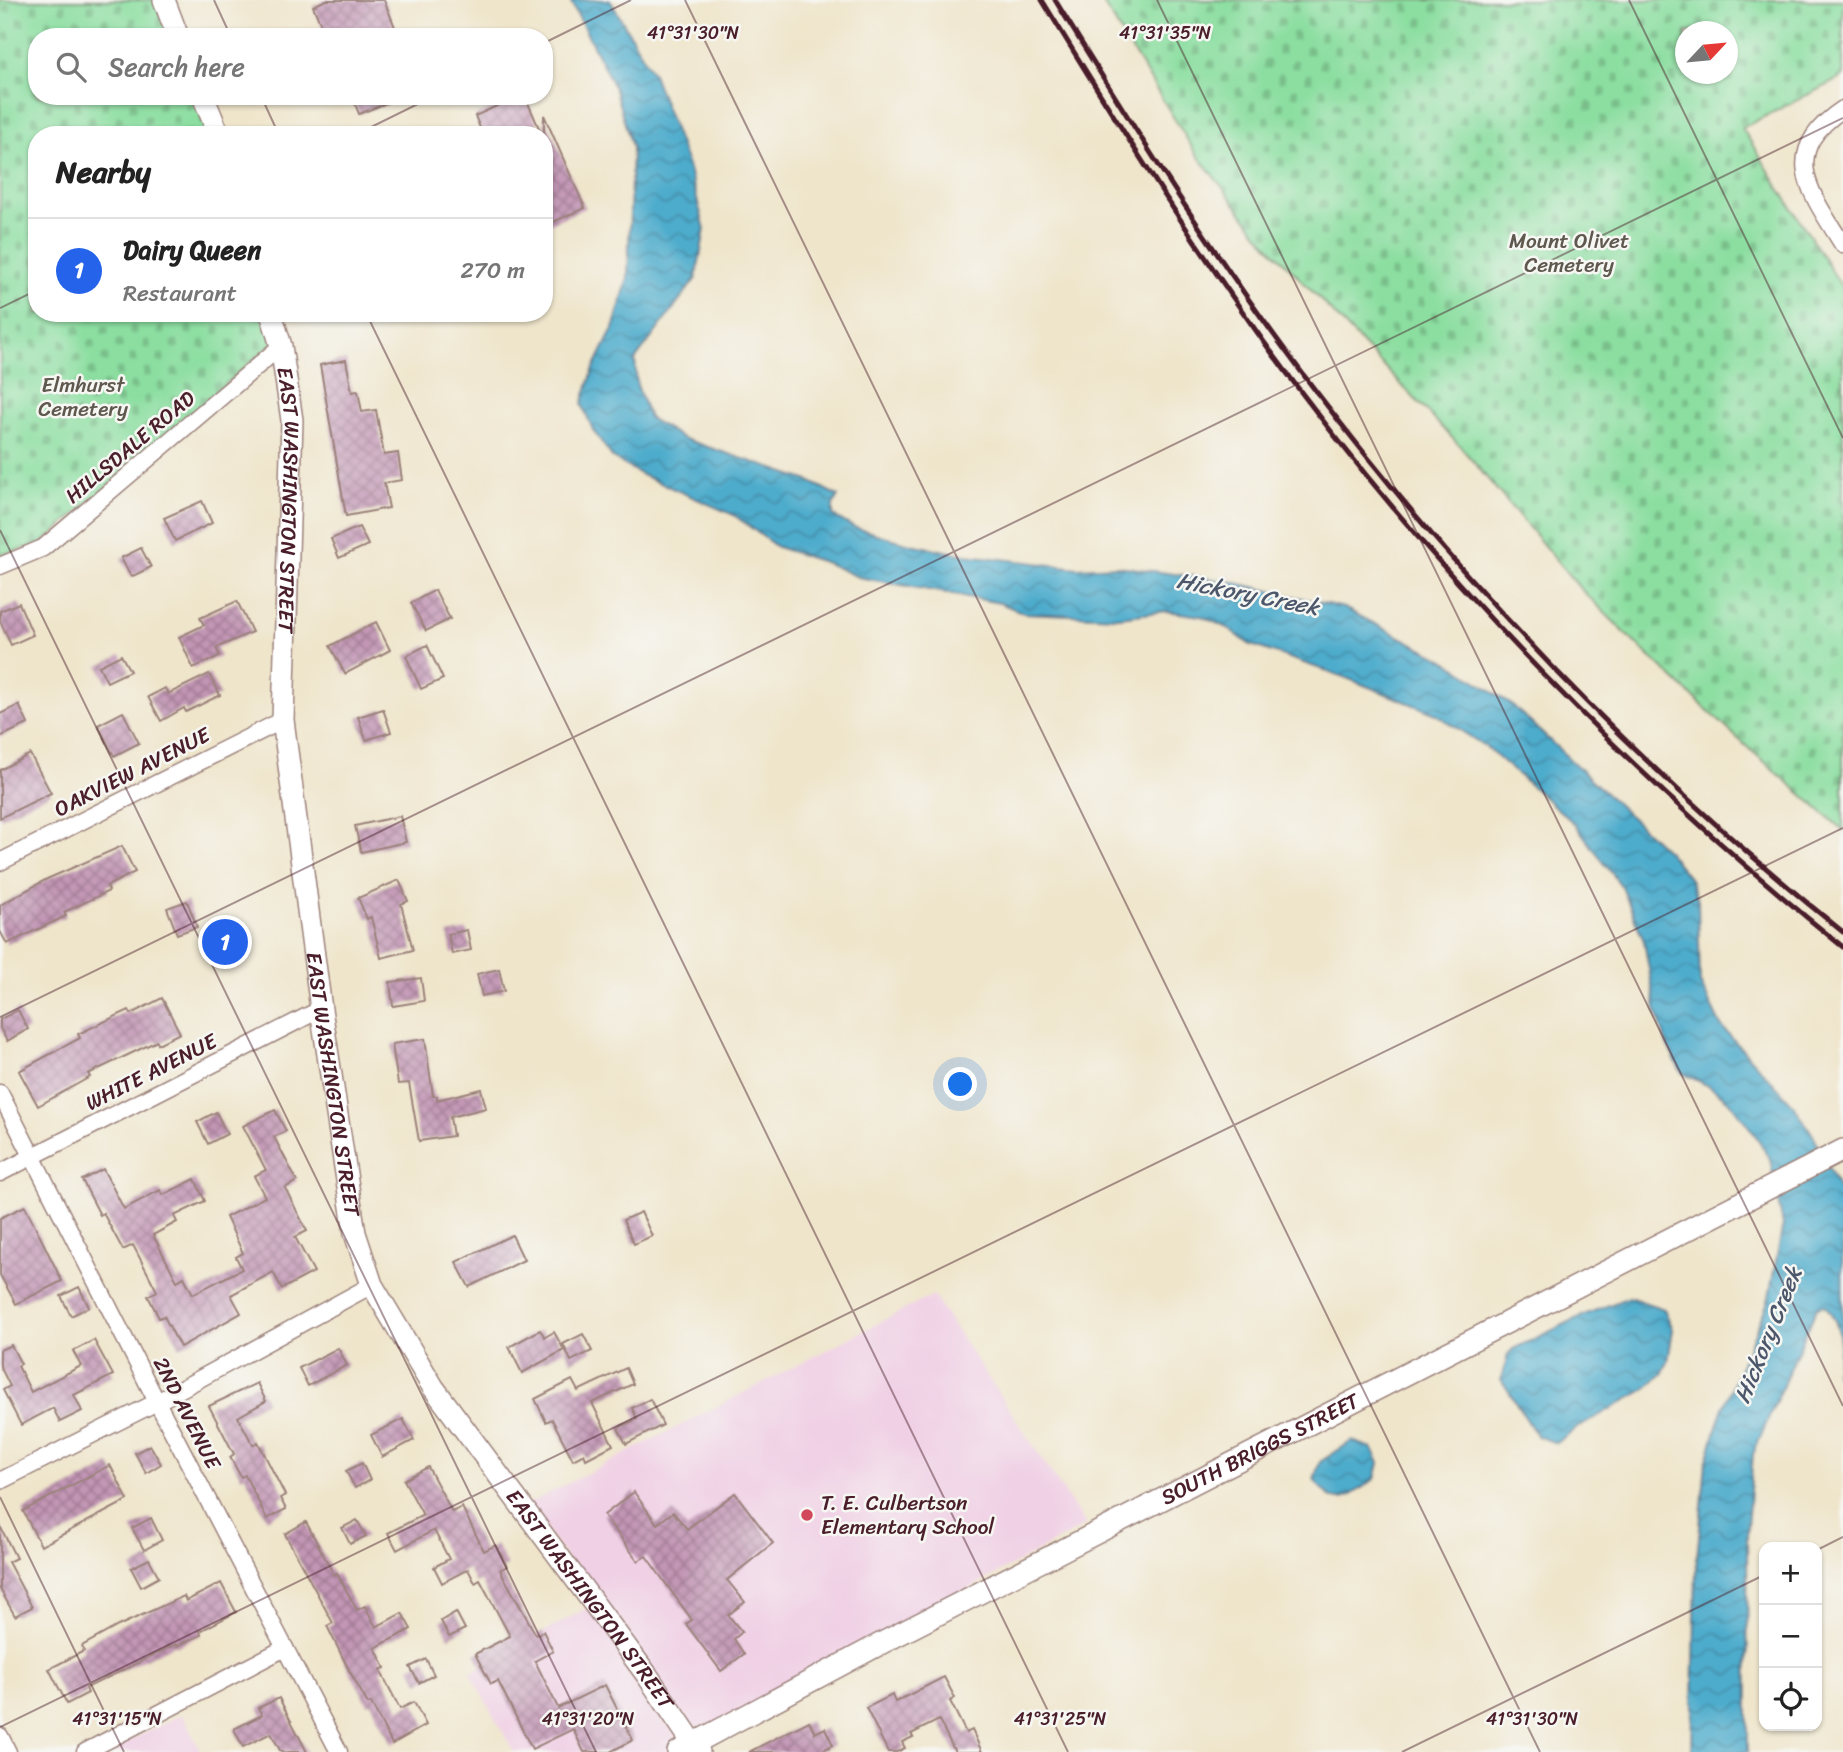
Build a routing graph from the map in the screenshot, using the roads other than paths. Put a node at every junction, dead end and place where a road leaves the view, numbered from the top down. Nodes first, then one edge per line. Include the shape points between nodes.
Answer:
1 (164, 0) edge
2 (175, 28) edge
3 (207, 105) edge
4 (1843, 109) edge
5 (215, 126) edge
6 (1843, 245) edge
7 (274, 322) edge
8 (281, 346) junction
9 (0, 566) edge
10 (283, 720) junction
11 (0, 862) edge
12 (321, 1009) junction
13 (0, 1093) edge
14 (1843, 1150) edge
15 (32, 1157) junction
16 (0, 1173) edge
17 (372, 1285) junction
18 (157, 1402) junction
19 (0, 1481) edge
20 (285, 1648) junction
21 (0, 1736) edge
22 (690, 1749) edge
23 (8, 1752) edge
24 (85, 1752) edge
25 (339, 1752) edge

1 - 2 street
3 - 5 street
4 - 6 street via 1816,133 1804,156 1807,185
7 - 8 street, EAST WASHINGTON STREET
8 - 9 street, HILLSDALE ROAD via 43,548
8 - 10 street, EAST WASHINGTON STREET via 292,420
10 - 11 street, OAKVIEW AVENUE
10 - 12 street, EAST WASHINGTON STREET
12 - 15 street, WHITE AVENUE
12 - 17 street, EAST WASHINGTON STREET via 355,1233
13 - 15 street, 2ND AVENUE
14 - 22 street, SOUTH BRIGGS STREET via 880,1644
15 - 16 street, WHITE AVENUE
15 - 18 street, 2ND AVENUE
17 - 18 street
17 - 22 street, EAST WASHINGTON STREET via 433,1387 600,1611
18 - 19 street
18 - 20 street, 2ND AVENUE
20 - 24 street
20 - 25 street, 2ND AVENUE
21 - 23 street

